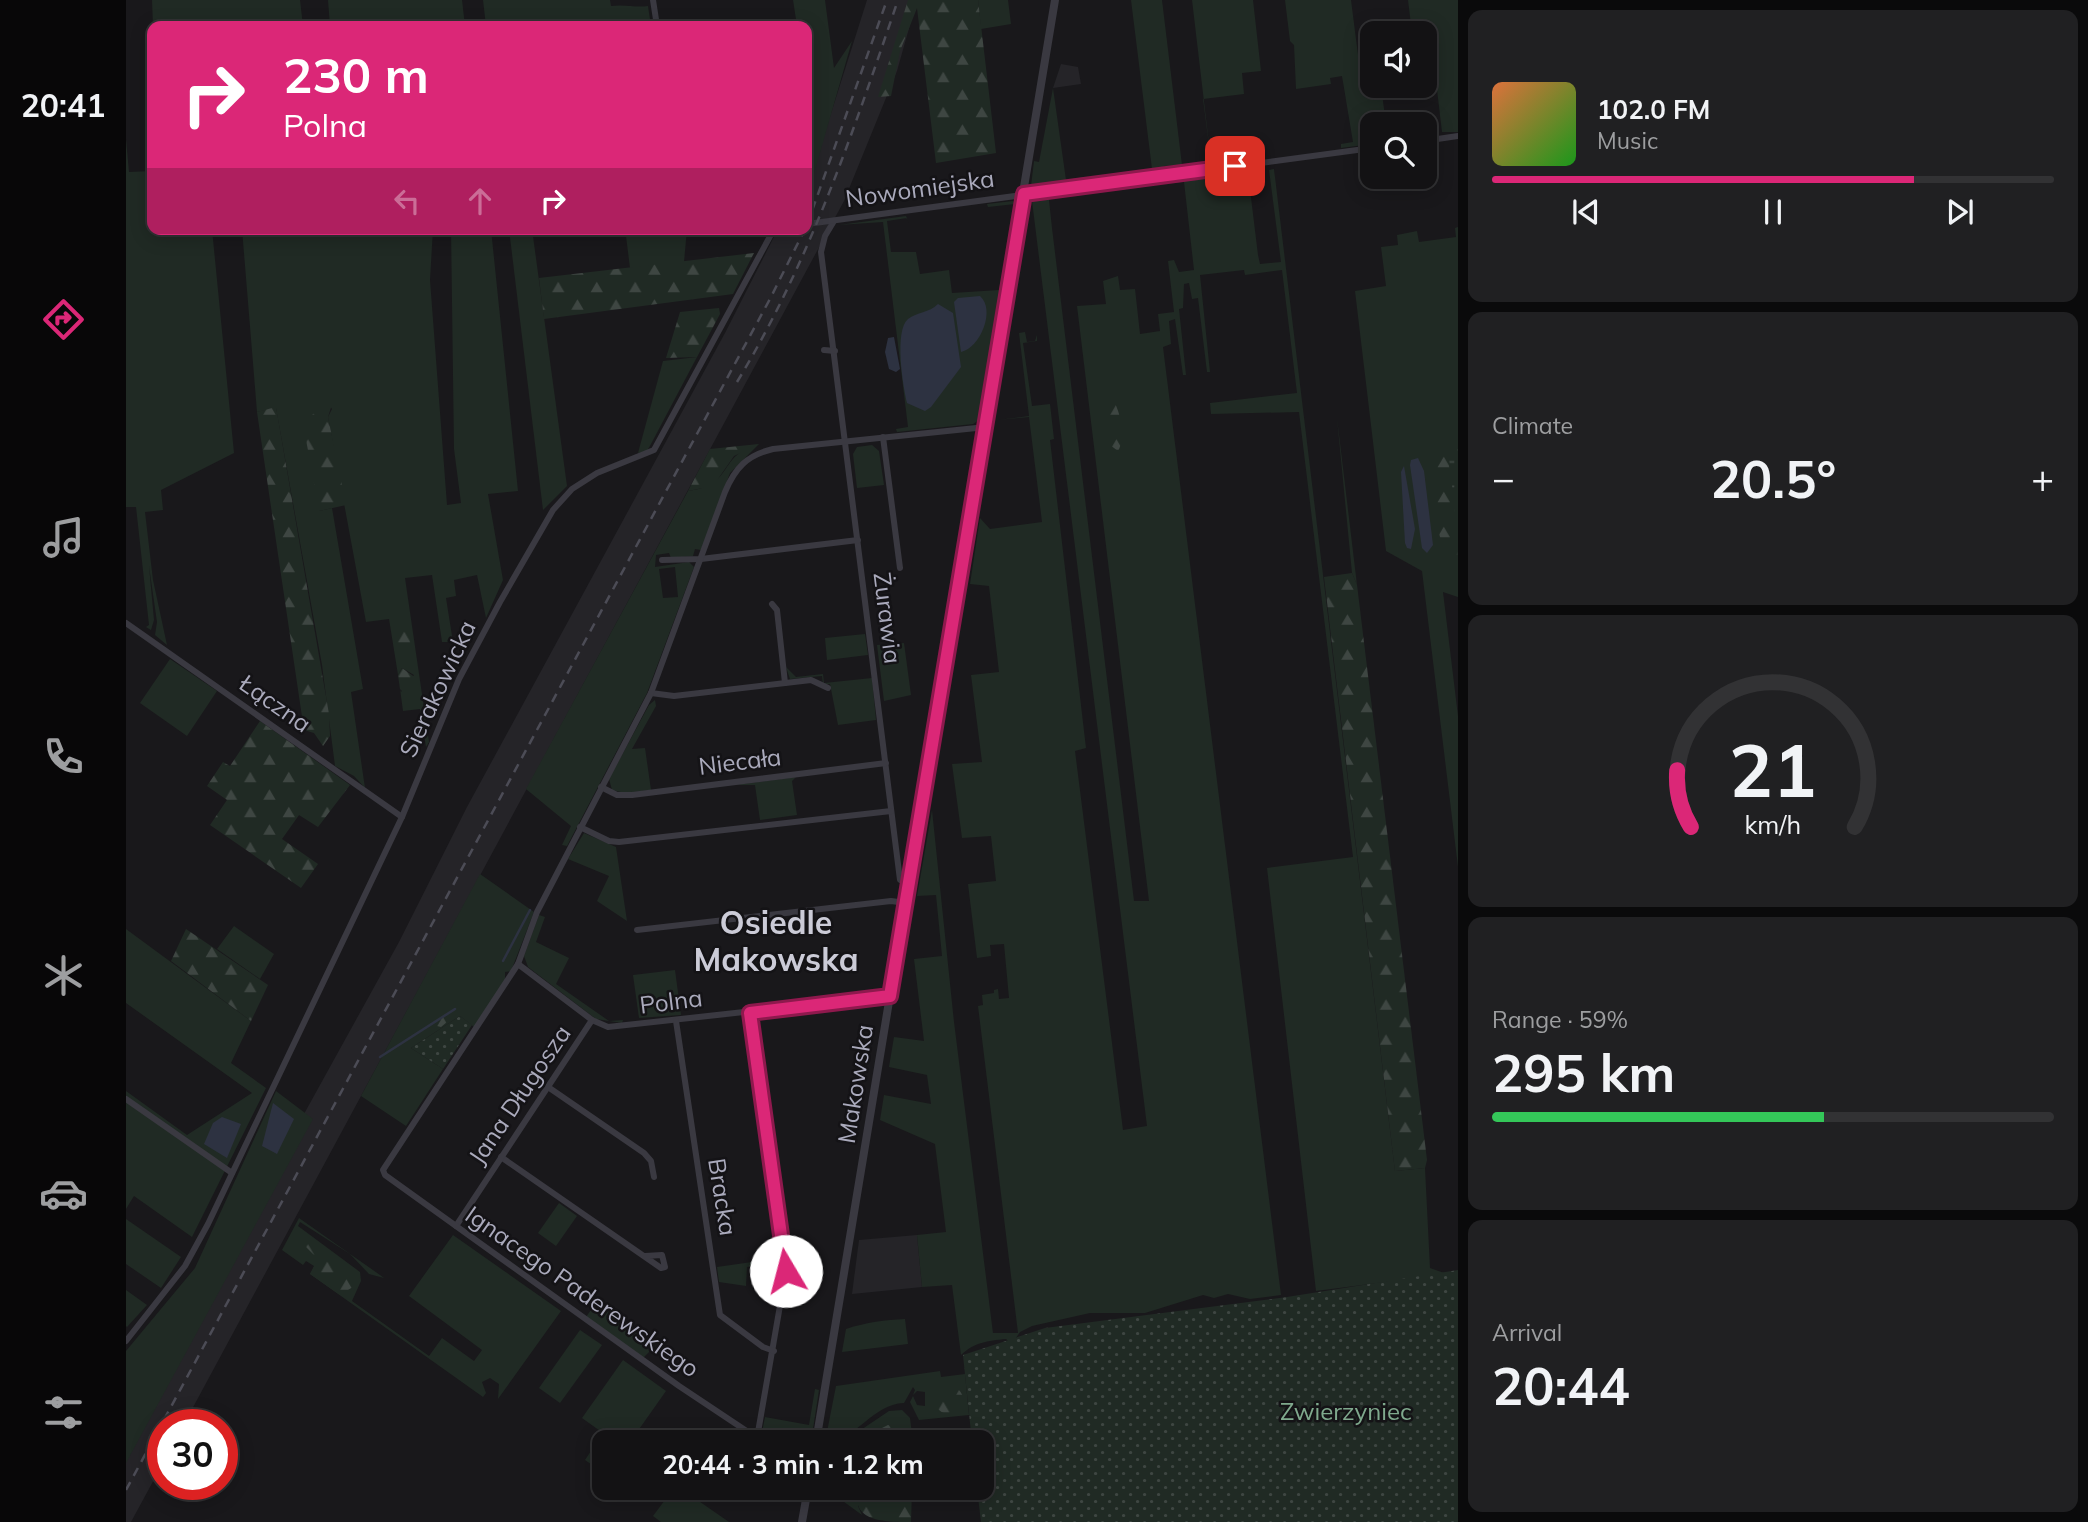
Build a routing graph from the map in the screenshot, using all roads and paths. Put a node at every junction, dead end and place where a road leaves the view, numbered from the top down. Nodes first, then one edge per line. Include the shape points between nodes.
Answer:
1 (653, 0) edge
2 (1055, 0) edge
3 (656, 21) edge
4 (1458, 136) edge
5 (1437, 139) edge
6 (1360, 150) edge
7 (1024, 194) junction
8 (834, 221) junction
9 (812, 223) edge
10 (771, 235) edge
11 (824, 350) dead end
12 (835, 351) junction
13 (986, 427) junction
14 (883, 437) junction
15 (845, 441) junction
16 (858, 540) junction
17 (701, 559) junction
18 (662, 560) dead end
19 (900, 568) dead end
20 (772, 604) dead end
21 (126, 622) edge
22 (785, 683) junction
23 (828, 688) dead end
24 (651, 693) junction
25 (886, 763) junction
26 (601, 787) junction
27 (891, 811) junction
28 (401, 817) junction
29 (580, 827) junction
30 (910, 881) junction
31 (906, 903) junction
32 (637, 930) dead end
33 (518, 964) junction
34 (890, 996) junction
35 (750, 1013) junction
36 (592, 1020) junction
37 (676, 1021) junction
38 (548, 1087) junction
39 (126, 1099) edge
40 (501, 1157) junction
41 (232, 1173) junction
42 (654, 1177) dead end
43 (456, 1226) junction
44 (645, 1256) dead end
45 (126, 1341) edge
46 (774, 1351) junction
47 (745, 1430) edge
48 (762, 1430) edge
49 (818, 1430) edge
50 (806, 1500) edge
51 (802, 1522) edge

1 - 3 street
2 - 7 street, Makowska
4 - 5 street
6 - 7 street, Nowomiejska
7 - 8 street, Nowomiejska
7 - 13 street, Makowska
8 - 9 street, Nowomiejska
8 - 12 street, Żurawia via 821,251
10 - 28 street, Sierakowicka via 654,450 582,481 553,510 459,679
11 - 12 street
12 - 15 street, Żurawia
13 - 14 street
13 - 30 street, Makowska
14 - 15 street
14 - 19 street
15 - 16 street, Żurawia
15 - 17 street via 773,449 747,459 731,477
16 - 17 street
16 - 25 street, Żurawia
17 - 18 street
17 - 24 street
20 - 22 street via 777,610
21 - 28 street, Łączna
22 - 23 street via 811,680
22 - 24 street via 674,696
24 - 26 street
25 - 26 street, Niecała via 632,795 617,795
25 - 27 street, Żurawia
26 - 29 street
27 - 29 street via 619,842
27 - 30 street, Żurawia via 900,880
28 - 41 street, Sierakowicka
29 - 33 street via 537,912
30 - 31 street, Makowska
31 - 32 street
31 - 34 street, Makowska
33 - 36 street, Polna
33 - 43 street, Ignacego Paderewskiego via 383,1170
34 - 35 street, Polna
34 - 49 street, Makowska
35 - 37 street, Polna
35 - 46 street via 786,1267
36 - 37 street, Polna via 620,1027
36 - 38 street, Jana Długosza
37 - 46 street, Bracka via 720,1315
38 - 40 street, Jana Długosza
38 - 42 street via 645,1153
39 - 41 street
40 - 43 street, Jana Długosza
40 - 44 street
41 - 45 street, Sierakowicka via 185,1266
43 - 47 street, Ignacego Paderewskiego
46 - 48 street
50 - 51 street

